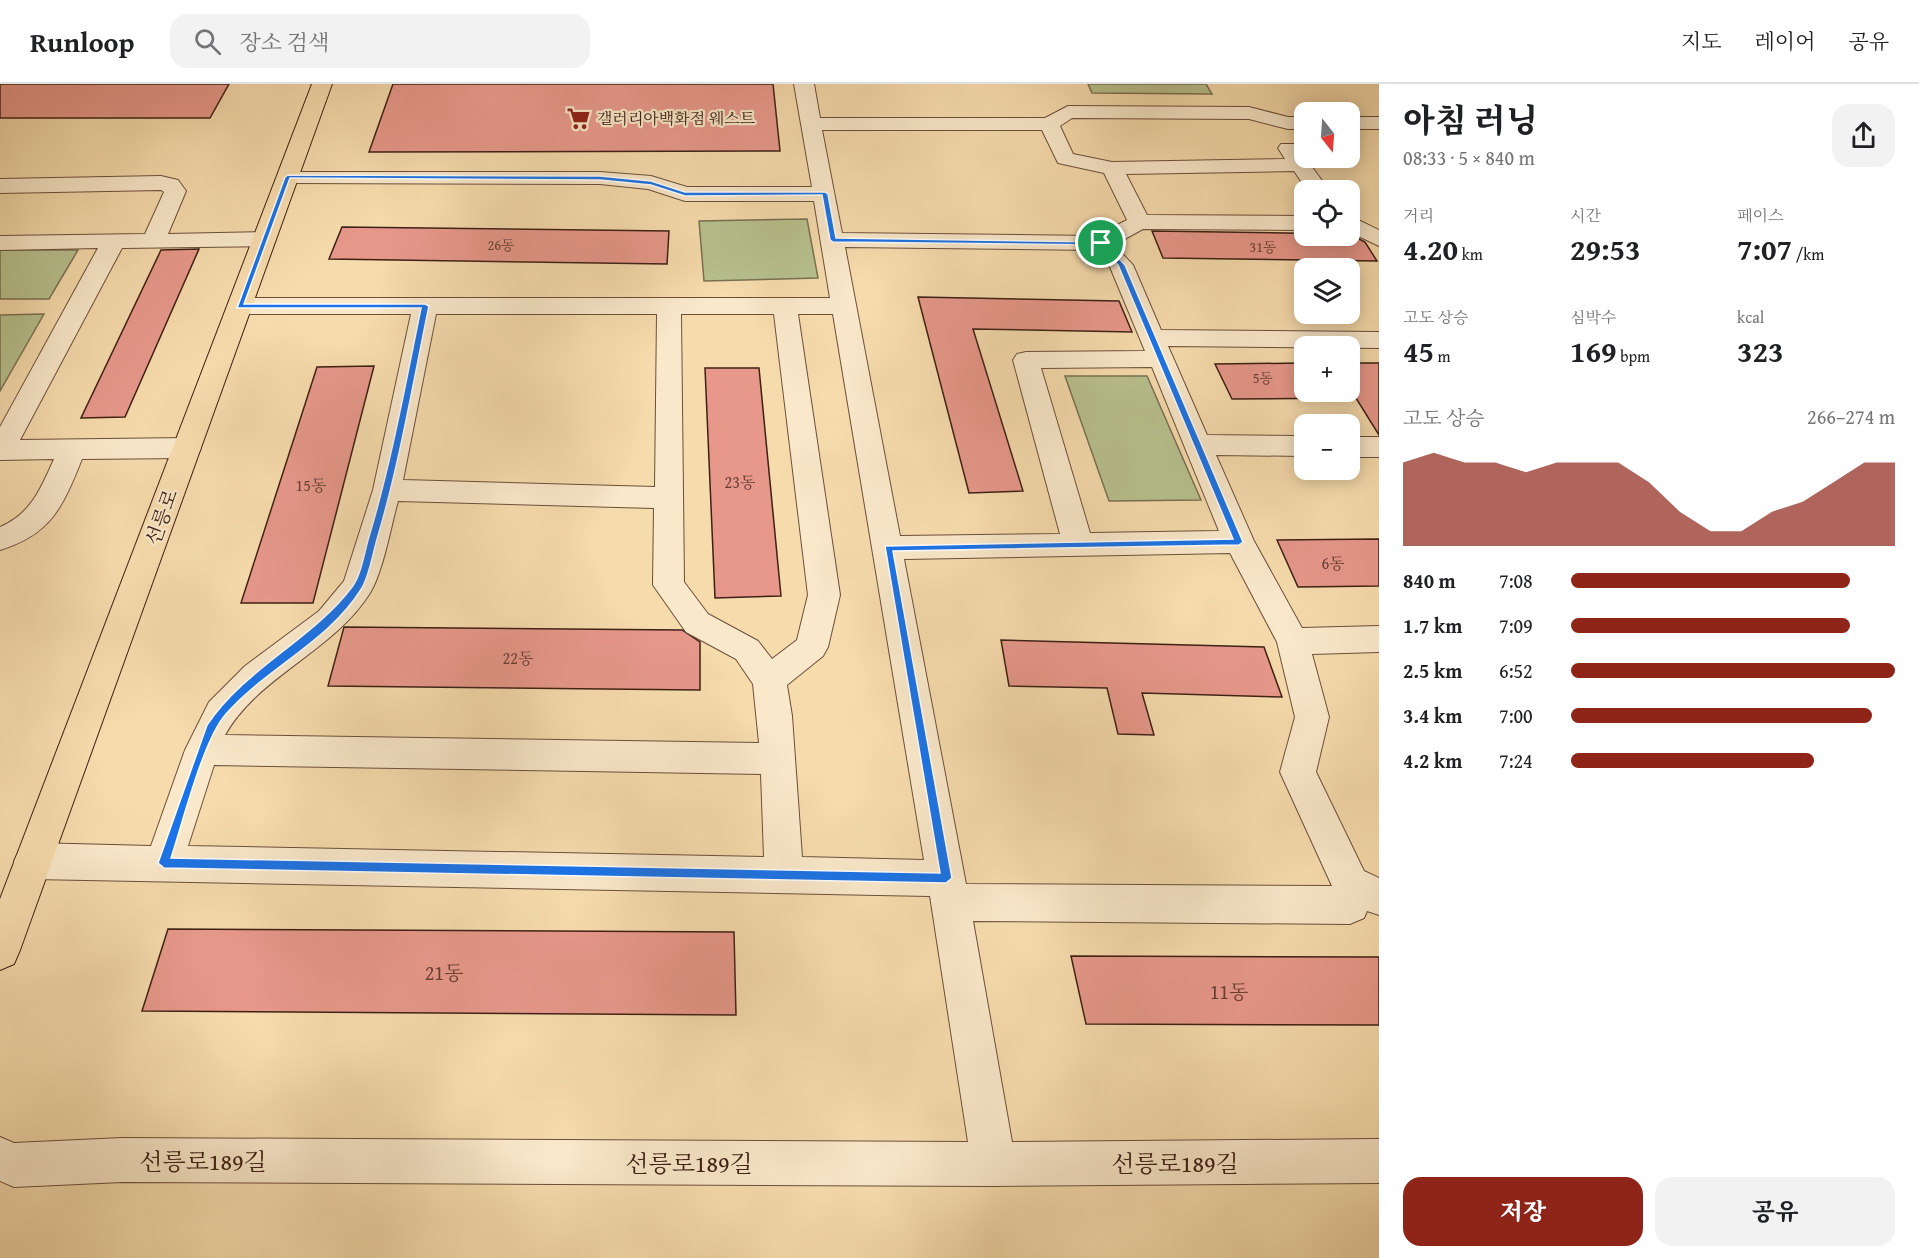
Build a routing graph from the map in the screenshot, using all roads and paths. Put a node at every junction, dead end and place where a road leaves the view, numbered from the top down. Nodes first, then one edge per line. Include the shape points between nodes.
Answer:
1 (322, 84) edge
2 (804, 84) edge
3 (1294, 122) edge
4 (1360, 123) edge
5 (1379, 123) edge
6 (810, 124) junction
7 (1049, 124) junction
8 (1294, 124) edge
9 (1294, 156) edge
10 (1294, 165) edge
11 (1113, 168) junction
12 (288, 177) junction
13 (0, 186) edge
14 (825, 194) junction
15 (1138, 222) junction
16 (1294, 223) edge
17 (1360, 229) edge
18 (265, 239) junction
19 (1379, 239) edge
20 (833, 240) junction
21 (114, 241) junction
22 (153, 241) junction
23 (0, 243) edge
24 (1101, 243) junction
25 (240, 306) junction
26 (425, 306) junction
27 (669, 306) junction
28 (785, 306) junction
29 (845, 306) junction
30 (1379, 340) edge
31 (1157, 348) junction
32 (1198, 445) junction
33 (1294, 446) edge
34 (1360, 447) edge
35 (1379, 447) edge
36 (187, 448) junction
37 (72, 449) junction
38 (0, 450) edge
39 (387, 490) junction
40 (669, 498) junction
41 (0, 539) edge
42 (1239, 542) junction
43 (1078, 545) junction
44 (888, 548) junction
45 (1379, 639) edge
46 (1293, 641) junction
47 (769, 680) junction
48 (202, 750) junction
49 (778, 759) junction
50 (33, 861) junction
51 (164, 863) junction
52 (784, 875) junction
53 (948, 890) junction
54 (1365, 891) edge
55 (0, 950) edge
56 (0, 1159) edge
57 (1379, 1161) edge
58 (993, 1164) junction

1 - 12 main road, 선릉로
2 - 6 street
3 - 7 street via 1249,113 1068,112
4 - 5 street
6 - 7 street
6 - 14 street
7 - 11 street via 1065,159
8 - 9 street via 1277,131
10 - 11 street
11 - 15 street
12 - 14 street via 600,178 651,183 685,194
12 - 18 main road, 선릉로
13 - 22 street via 170,185 175,196
14 - 20 street
15 - 16 street
15 - 24 street
17 - 19 street
18 - 22 street
18 - 25 main road, 선릉로
20 - 24 street
20 - 29 street
21 - 22 street
21 - 23 street
21 - 38 street
24 - 31 street via 1121,265
25 - 26 street
25 - 36 main road, 선릉로
26 - 27 street
26 - 39 street
27 - 28 street
27 - 40 street
28 - 29 street
28 - 47 street via 824,595 812,647
29 - 44 street
30 - 31 street
31 - 32 street
31 - 43 street via 1026,360
32 - 33 street
32 - 42 street
34 - 35 street
36 - 37 street
36 - 50 main road, 선릉로
37 - 38 street
37 - 41 street via 38,518 20,533
39 - 40 street
39 - 48 street via 358,586 330,620 257,676 221,712
40 - 47 street via 669,585 697,623 747,650
42 - 43 street
42 - 46 street
43 - 44 street
44 - 53 street
45 - 46 street
46 - 54 street via 1312,717 1298,772
47 - 49 street
48 - 49 street
48 - 51 street
49 - 52 street
50 - 51 street
50 - 55 main road, 선릉로
51 - 52 street
52 - 53 street
53 - 54 street via 1350,905
53 - 58 street
56 - 58 street, 선릉로189길 via 14,1165 122,1160
57 - 58 street, 선릉로189길

